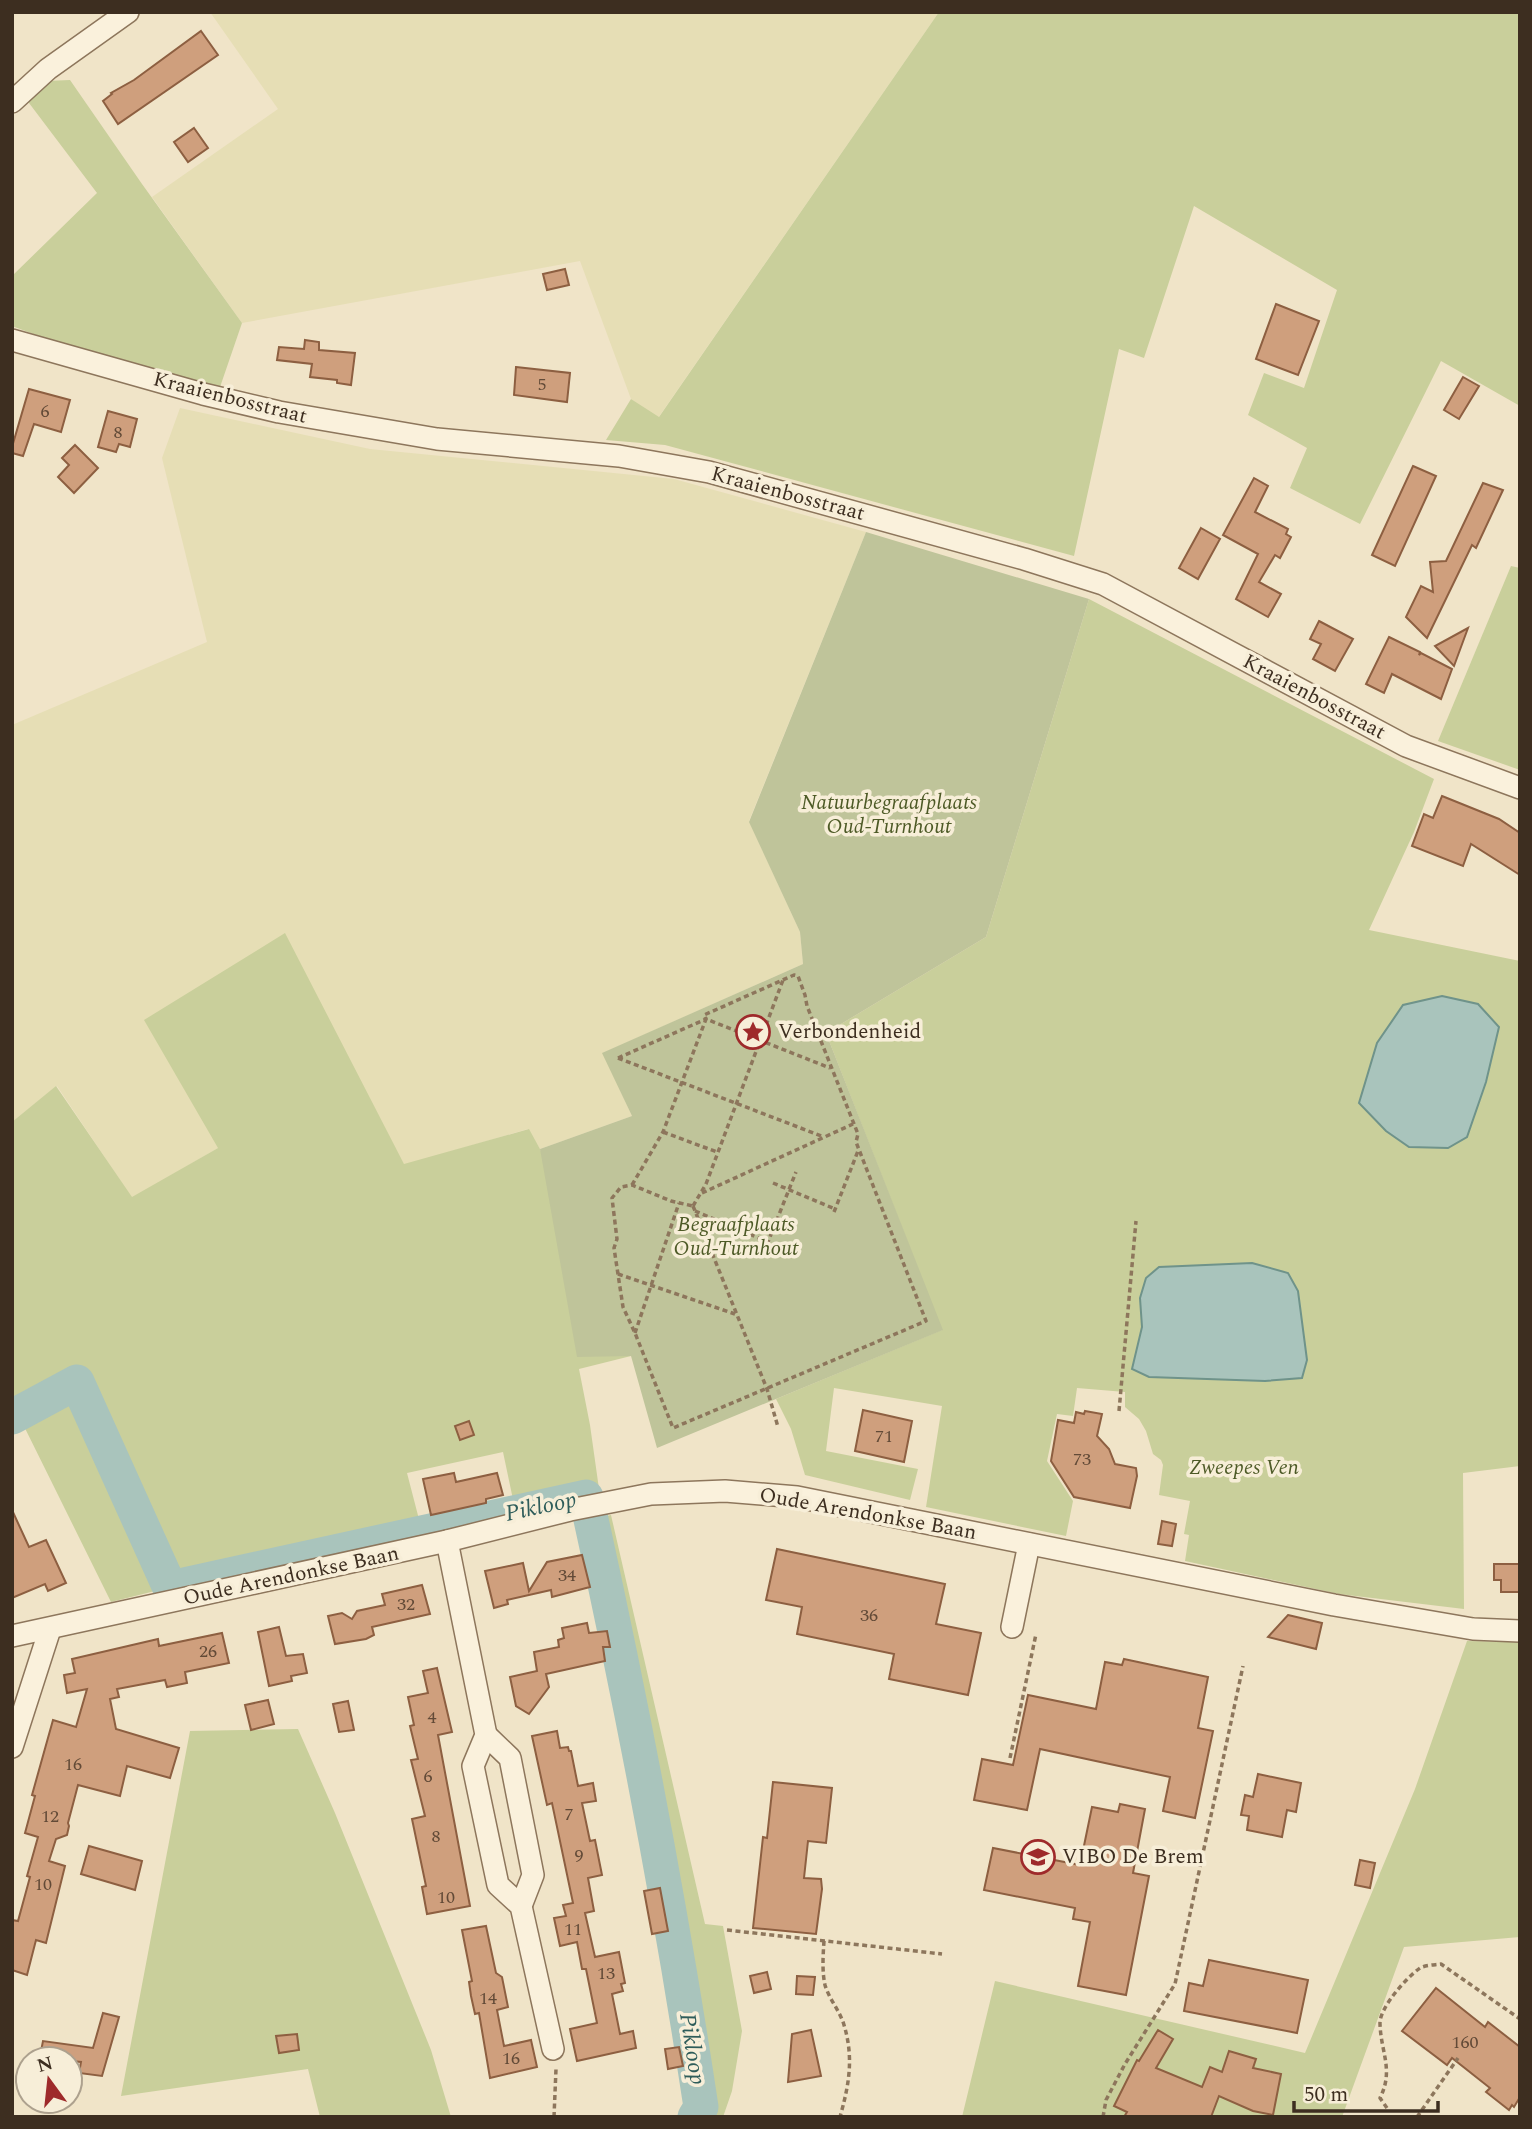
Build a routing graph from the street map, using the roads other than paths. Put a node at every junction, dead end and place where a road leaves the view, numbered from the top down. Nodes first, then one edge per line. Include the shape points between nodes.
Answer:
1 (128, 12) edge
2 (12, 102) edge
3 (12, 340) edge
4 (1520, 788) edge
5 (447, 1541) junction
6 (1028, 1544) junction
7 (1012, 1627) dead end
8 (50, 1629) junction
9 (1520, 1631) edge
10 (12, 1636) edge
11 (486, 1735) junction
12 (12, 1747) edge
13 (521, 1906) junction
14 (553, 2049) road end

1 - 2 street via 48,69
3 - 4 street, Kraaienbosstraat via 279,412 436,439 619,456 709,472 1024,559 1103,584 1406,746
5 - 6 street, Oude Arendonkse Baan via 650,1494 725,1491 797,1497
5 - 8 street, Oude Arendonkse Baan
5 - 11 street
6 - 7 street
6 - 9 street, Oude Arendonkse Baan via 1346,1607 1473,1629
8 - 10 street, Oude Arendonkse Baan
8 - 12 street
11 - 13 street via 510,1758 533,1875
11 - 13 street via 473,1766 498,1885
13 - 14 street

